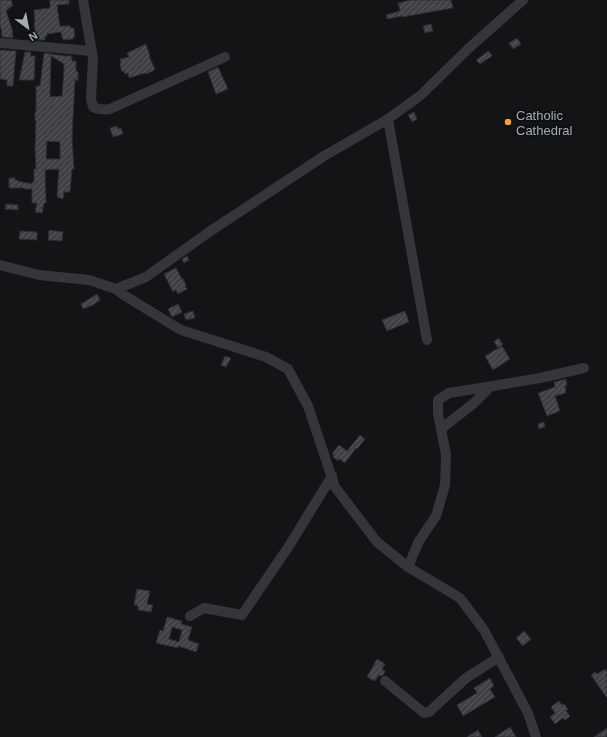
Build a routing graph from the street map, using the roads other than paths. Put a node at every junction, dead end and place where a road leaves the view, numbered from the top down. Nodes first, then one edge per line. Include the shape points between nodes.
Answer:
1 (83, 0) edge
2 (523, 0) edge
3 (0, 43) edge
4 (91, 51) junction
5 (225, 57) dead end
6 (388, 119) junction
7 (0, 265) edge
8 (116, 289) junction
9 (427, 340) dead end
10 (584, 368) dead end
11 (491, 386) junction
12 (441, 429) junction
13 (332, 476) junction
14 (408, 566) junction
15 (190, 616) dead end
16 (499, 657) junction
17 (385, 681) dead end
18 (536, 737) edge

1 - 4 street
2 - 6 street via 421,95
3 - 4 street
4 - 5 street via 91,99 93,107 102,110 110,109
6 - 8 street via 324,156 146,277
6 - 9 street
7 - 8 street via 39,275 89,280
8 - 13 street via 181,330 266,357 288,369 308,406
10 - 11 street
11 - 12 street
11 - 12 street via 449,393 438,400
12 - 14 street via 446,455 445,485 436,516 419,541
13 - 14 street via 335,486 376,542
13 - 15 street via 242,615 204,608
14 - 16 street via 460,598 484,630
16 - 17 street via 466,678 429,712 424,713
16 - 18 street via 528,713

